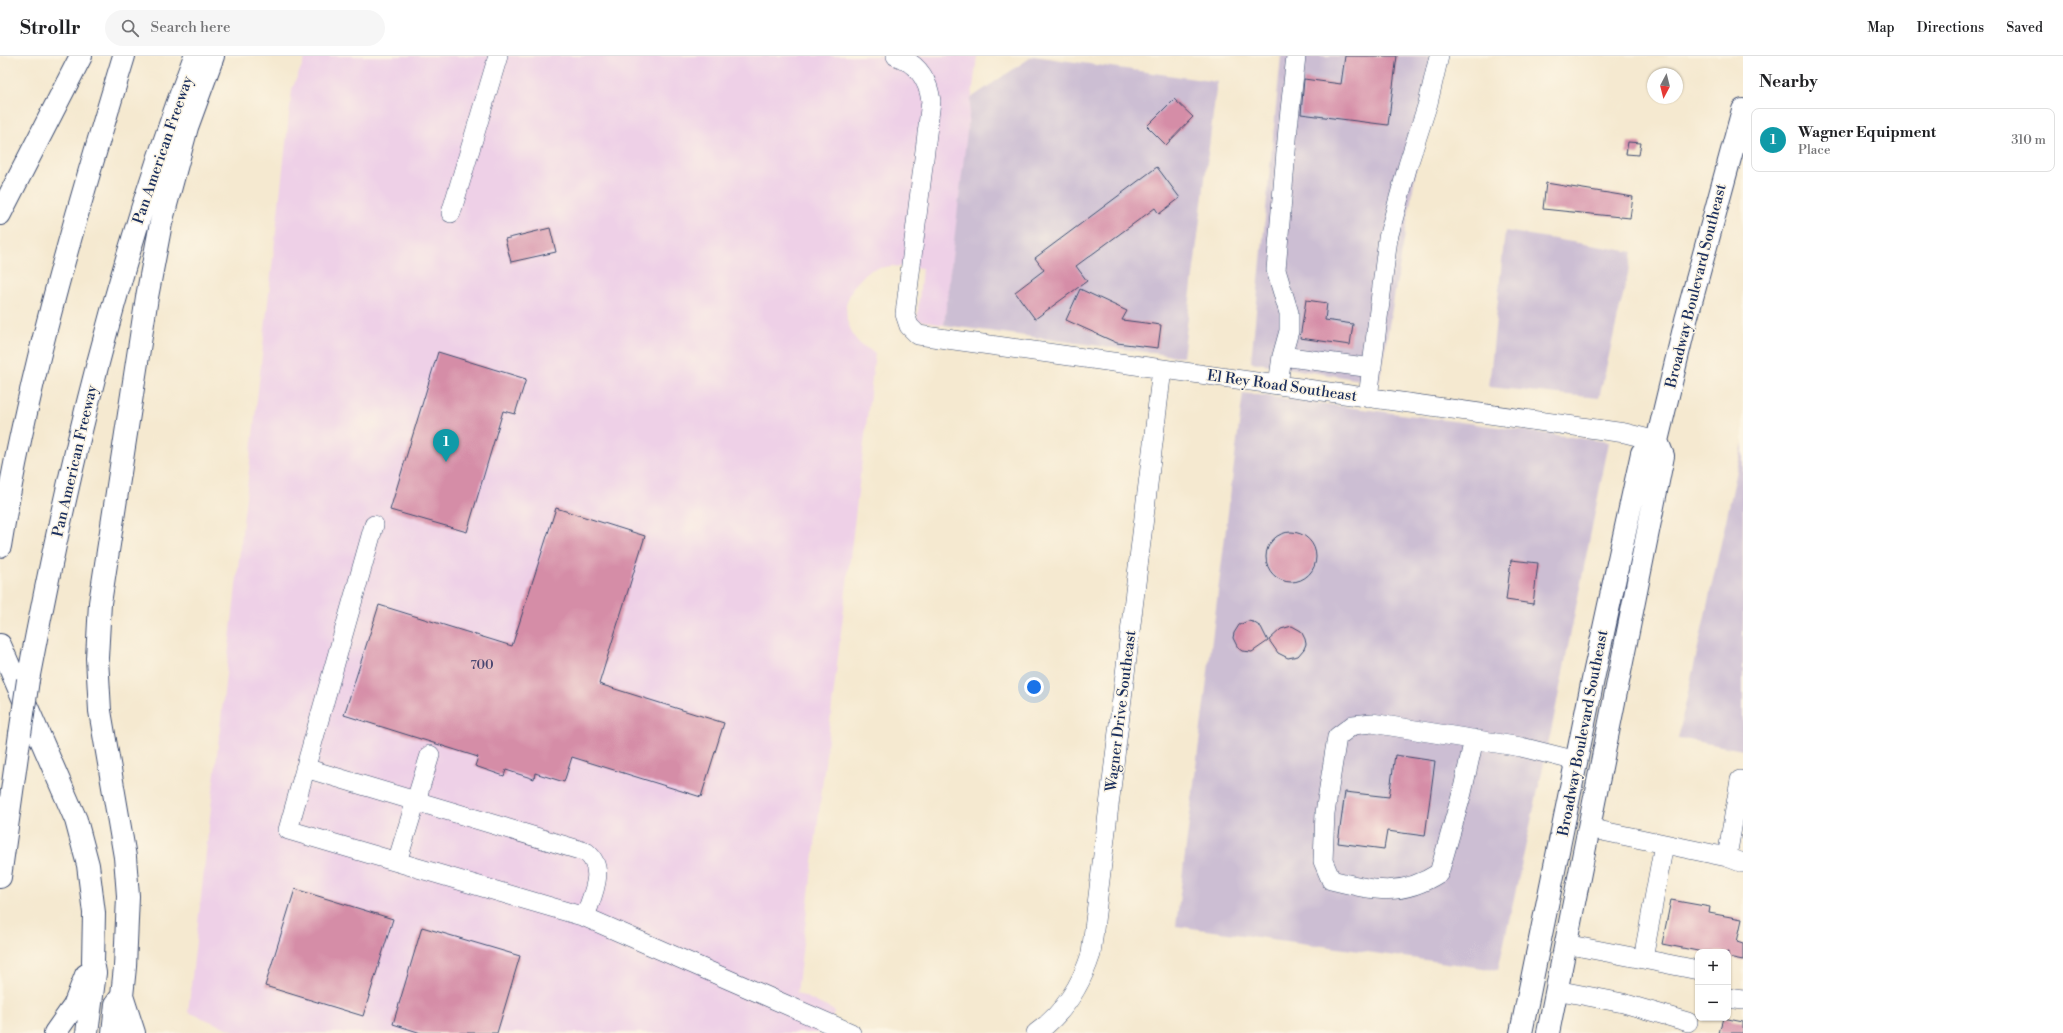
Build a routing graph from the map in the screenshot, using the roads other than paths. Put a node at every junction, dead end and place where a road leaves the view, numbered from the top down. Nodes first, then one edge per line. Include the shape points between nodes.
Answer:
1 (81, 56) edge
2 (124, 56) edge
3 (195, 56) edge
4 (213, 56) edge
5 (498, 56) edge
6 (896, 56) edge
7 (1296, 56) edge
8 (1439, 56) edge
9 (1743, 110) edge
10 (450, 213) dead end
11 (0, 214) edge
12 (1282, 356) junction
13 (1372, 368) junction
14 (1162, 369) junction
15 (1278, 385) junction
16 (1368, 398) junction
17 (1658, 441) junction
18 (374, 525) dead end
19 (0, 546) edge
20 (0, 645) edge
21 (1593, 679) junction
22 (1616, 684) junction
23 (1474, 740) junction
24 (430, 755) dead end
25 (1577, 761) junction
26 (306, 768) junction
27 (1740, 780) dead end
28 (415, 801) junction
29 (1588, 828) junction
30 (1664, 844) junction
31 (1735, 860) edge
32 (397, 862) junction
33 (0, 877) edge
34 (585, 916) junction
35 (1565, 944) junction
36 (1643, 959) junction
37 (92, 962) junction
38 (1695, 969) edge
39 (1556, 990) junction
40 (122, 996) junction
41 (1731, 998) edge
42 (1743, 1000) edge
43 (1692, 1022) edge
44 (55, 1033) edge
45 (87, 1033) edge
46 (113, 1033) edge
47 (134, 1033) edge
48 (851, 1033) edge
49 (1036, 1033) edge
50 (1521, 1033) edge
51 (1548, 1033) edge

1 - 11 main road
2 - 19 main road via 57,285 20,443
3 - 33 main road, Pan American Freeway, bridge via 144,203 99,360 57,533 28,680
4 - 40 main road via 187,127 161,223 147,297 100,603 97,658 100,711 125,857 128,896 128,943
5 - 10 street
6 - 14 street, El Rey Road Southeast via 912,64 923,75 931,101 905,314 909,326 918,335
7 - 12 street via 1276,270 1289,313 1289,331
8 - 13 street via 1428,103 1388,238
9 - 17 main road, Broadway Boulevard Southeast via 1686,320
12 - 13 street
12 - 15 street
13 - 16 street
14 - 15 street, El Rey Road Southeast
14 - 49 street, Wagner Drive Southeast via 1091,954 1071,996
15 - 16 street, El Rey Road Southeast
16 - 17 street, El Rey Road Southeast via 1626,433
17 - 21 main road, Broadway Boulevard Southeast via 1642,453
17 - 22 main road, Broadway Boulevard Southeast via 1663,456
18 - 26 street
20 - 37 main road via 76,820 83,842 94,913
21 - 22 street
21 - 25 main road, Broadway Boulevard Southeast
22 - 29 main road, Broadway Boulevard Southeast
23 - 23 street via 1372,723 1353,725 1337,737 1325,812 1323,861 1331,880 1368,889 1394,890 1421,884 1439,873
23 - 25 street via 1521,747
24 - 28 street
25 - 50 main road, Broadway Boulevard Southeast
26 - 28 street
26 - 32 street via 288,830
27 - 31 street
28 - 32 street
28 - 34 street via 586,852 594,860 598,870
29 - 30 street
29 - 35 main road, Broadway Boulevard Southeast
30 - 31 street
30 - 36 street
32 - 34 street
34 - 48 street
35 - 36 street
35 - 39 main road, Broadway Boulevard Southeast
36 - 38 street
37 - 44 main road via 74,1006
37 - 45 main road via 95,973
39 - 43 street via 1623,1002
39 - 51 main road, Broadway Boulevard Southeast
40 - 46 main road via 116,1004
40 - 47 main road
41 - 42 street

